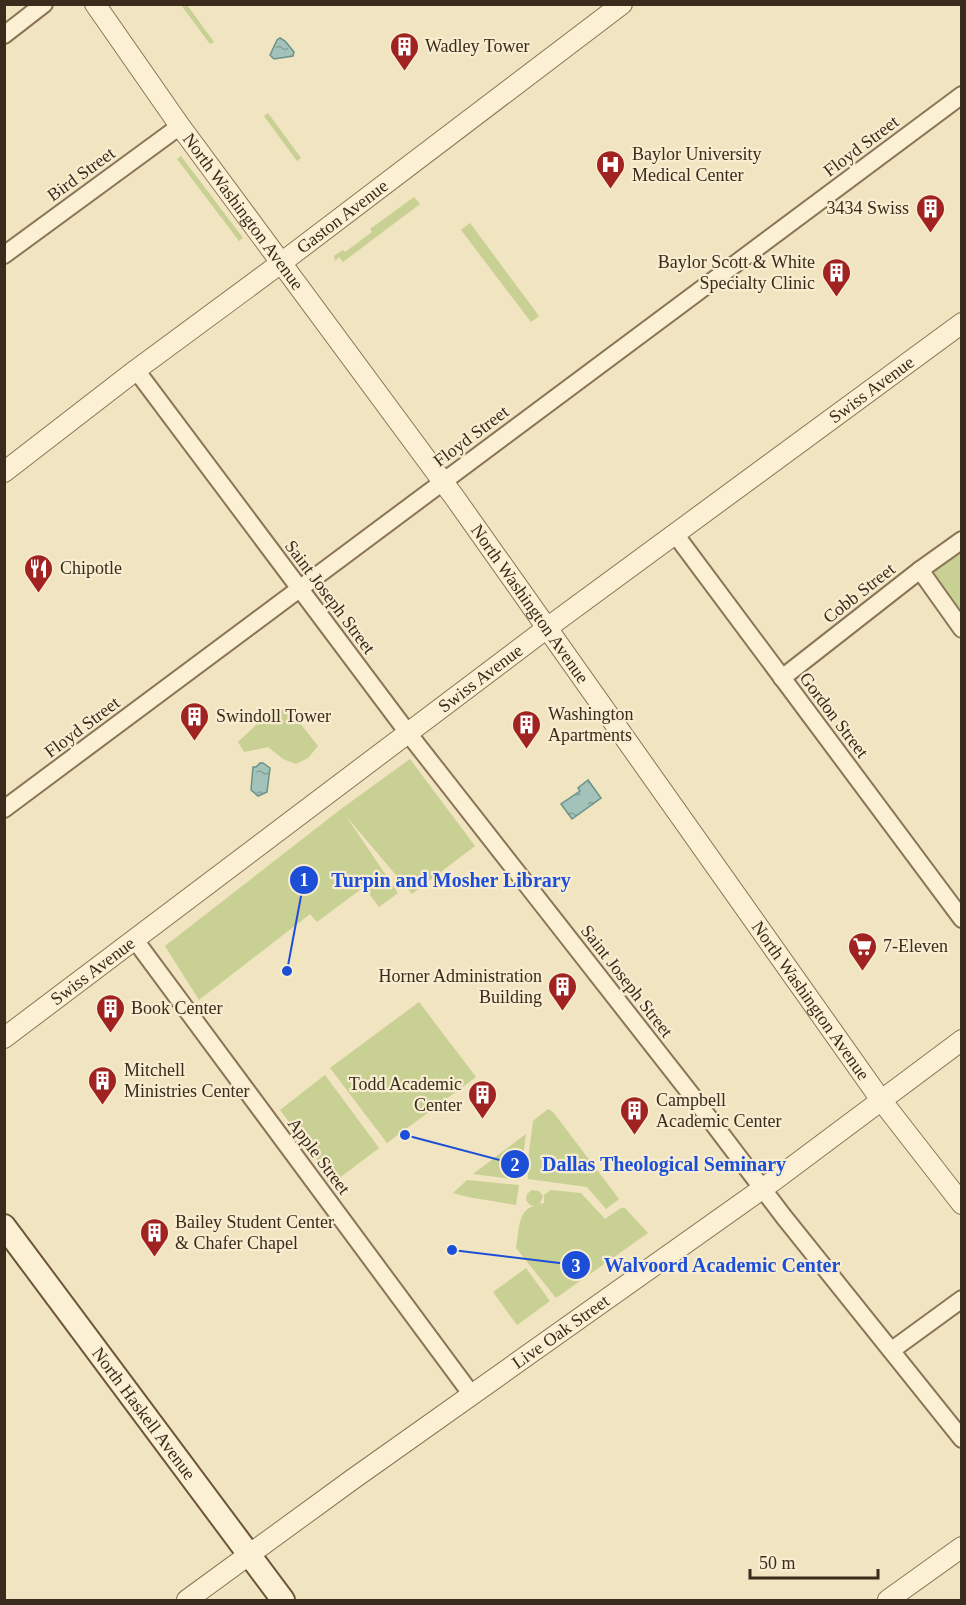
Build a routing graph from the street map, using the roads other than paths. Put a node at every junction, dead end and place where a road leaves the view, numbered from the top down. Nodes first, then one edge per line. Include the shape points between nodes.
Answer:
1 (44, 4) edge
2 (95, 4) edge
3 (622, 4) edge
4 (4, 35) edge
5 (962, 95) edge
6 (180, 126) junction
7 (4, 255) edge
8 (281, 263) junction
9 (962, 323) edge
10 (136, 370) junction
11 (4, 472) edge
12 (443, 482) junction
13 (675, 534) junction
14 (962, 540) edge
15 (920, 570) junction
16 (300, 589) junction
17 (547, 628) junction
18 (962, 629) edge
19 (782, 678) junction
20 (408, 733) junction
21 (4, 809) edge
22 (962, 919) edge
23 (135, 940) junction
24 (4, 1038) edge
25 (962, 1040) edge
26 (881, 1100) junction
27 (763, 1189) junction
28 (962, 1204) edge
29 (4, 1226) edge
30 (962, 1299) edge
31 (892, 1350) junction
32 (472, 1395) junction
33 (962, 1440) edge
34 (962, 1547) edge
35 (249, 1555) junction
36 (900, 1597) edge
37 (187, 1600) edge
38 (283, 1600) edge

1 - 4 street
2 - 6 street, North Washington Avenue
3 - 8 street, Gaston Avenue
5 - 12 street, Floyd Street
6 - 7 street, Bird Street
6 - 8 street, North Washington Avenue
8 - 10 street, Gaston Avenue
8 - 12 street, North Washington Avenue
9 - 13 street, Swiss Avenue
10 - 11 street, Gaston Avenue
10 - 16 street, Saint Joseph Street
12 - 16 street, Floyd Street
12 - 17 street, North Washington Avenue
13 - 17 street, Swiss Avenue
13 - 19 street, Gordon Street
14 - 15 street, Cobb Street
15 - 18 street
15 - 19 street, Cobb Street
16 - 20 street, Saint Joseph Street
16 - 21 street, Floyd Street
17 - 20 street, Swiss Avenue
17 - 26 street, North Washington Avenue
19 - 22 street, Gordon Street
20 - 23 street, Swiss Avenue
20 - 27 street, Saint Joseph Street
23 - 24 street, Swiss Avenue
23 - 32 street, Apple Street
25 - 26 street, Live Oak Street
26 - 27 street, Live Oak Street
26 - 28 street, North Washington Avenue
27 - 31 street, Saint Joseph Street
27 - 32 street, Live Oak Street
29 - 35 main road, North Haskell Avenue
30 - 31 street
31 - 33 street, Saint Joseph Street
32 - 35 street, Live Oak Street
34 - 36 street
35 - 37 street, Live Oak Street
35 - 38 main road, North Haskell Avenue

